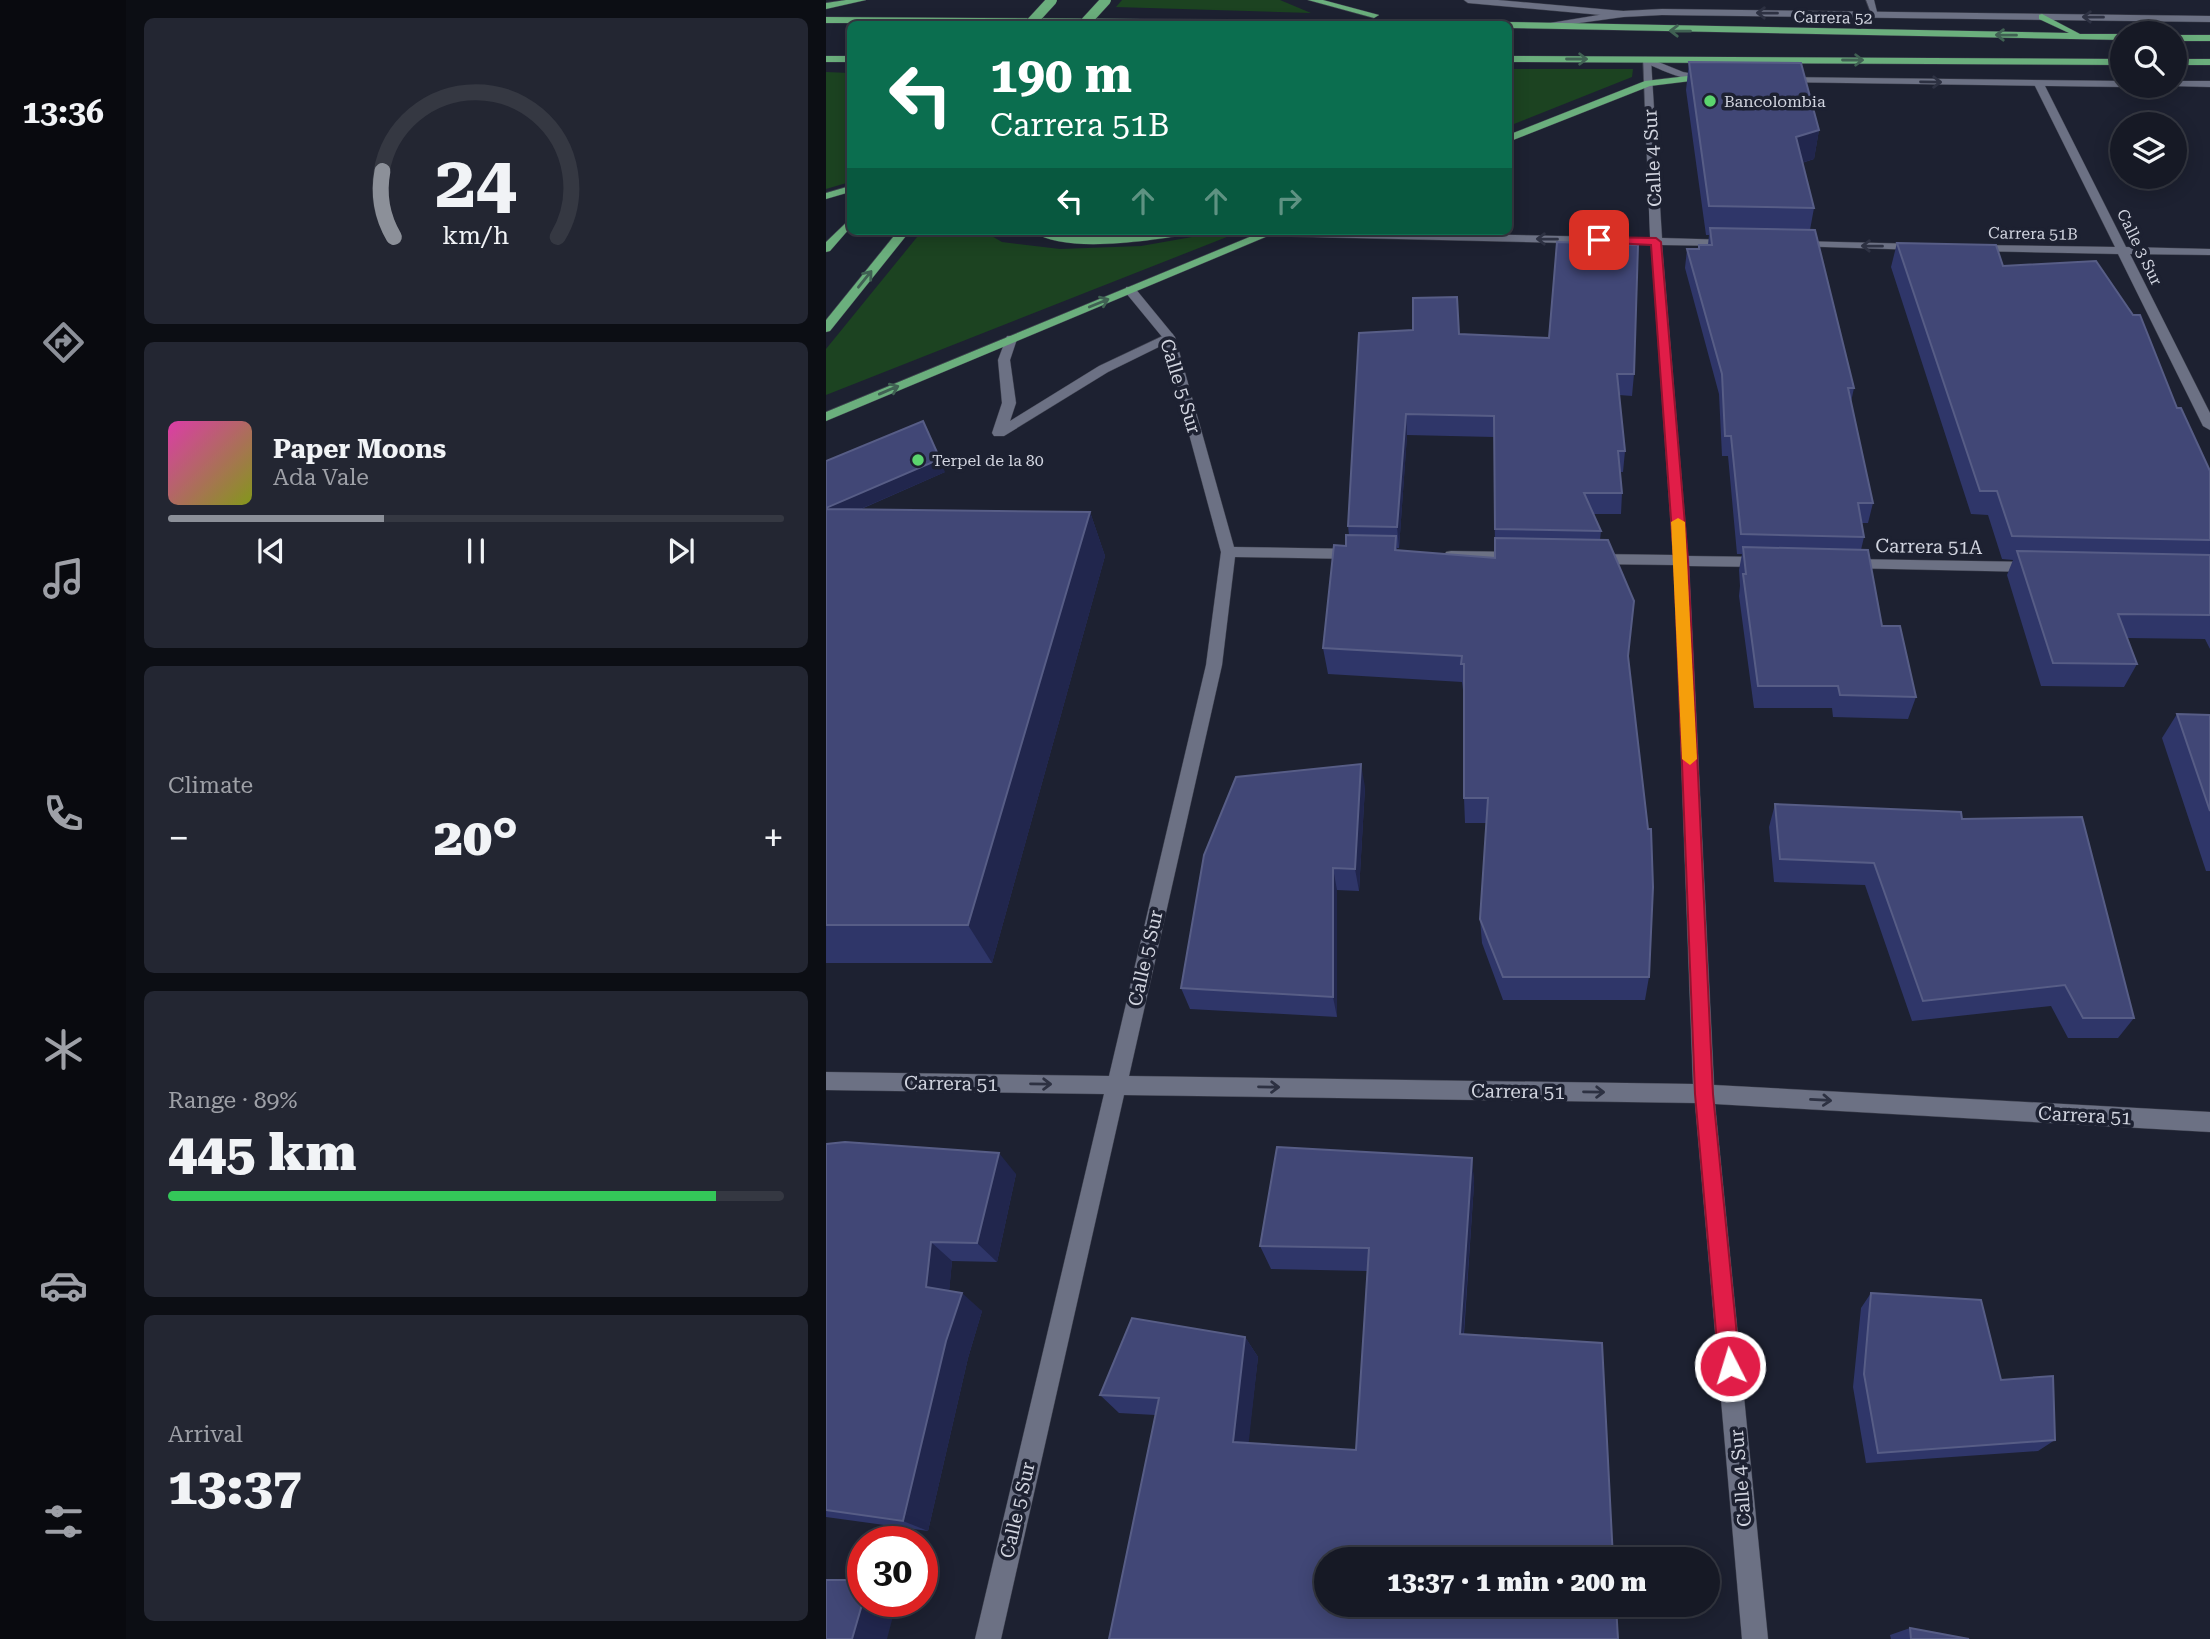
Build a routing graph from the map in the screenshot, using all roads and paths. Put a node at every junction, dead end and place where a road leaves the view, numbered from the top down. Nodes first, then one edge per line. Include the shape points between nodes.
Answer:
1 (862, 0) edge
2 (1052, 0) edge
3 (1106, 0) edge
4 (1312, 0) edge
5 (1468, 0) edge
6 (1870, 0) edge
7 (826, 6) edge
8 (1623, 14) junction
9 (1875, 14) junction
10 (2042, 17) junction
11 (2210, 19) edge
12 (826, 20) edge
13 (980, 21) edge
14 (1033, 21) edge
15 (1087, 21) edge
16 (1421, 21) edge
17 (1512, 25) edge
18 (1544, 25) junction
19 (2082, 37) junction
20 (2110, 37) edge
21 (2187, 38) edge
22 (2210, 38) edge
23 (826, 59) edge
24 (847, 59) edge
25 (1512, 59) edge
26 (1646, 60) junction
27 (2110, 62) edge
28 (2187, 62) edge
29 (2210, 62) edge
30 (1696, 78) junction
31 (1727, 79) edge
32 (1768, 79) edge
33 (1648, 83) junction
34 (2039, 84) junction
35 (2110, 84) edge
36 (2187, 84) edge
37 (2210, 84) edge
38 (1512, 137) edge
39 (847, 190) edge
40 (826, 196) edge
41 (847, 225) edge
42 (901, 235) edge
43 (1054, 235) edge
44 (1161, 235) edge
45 (1264, 235) edge
46 (1386, 235) edge
47 (1656, 242) junction
48 (1739, 243) edge
49 (1780, 244) edge
50 (1932, 247) edge
51 (1959, 247) edge
52 (826, 249) edge
53 (2125, 251) junction
54 (2210, 253) edge
55 (1130, 290) junction
56 (826, 328) edge
57 (1169, 337) junction
58 (1011, 339) junction
59 (826, 416) edge
60 (2210, 426) edge
61 (1228, 552) junction
62 (1365, 554) edge
63 (1434, 556) edge
64 (1530, 557) edge
65 (1585, 558) edge
66 (1681, 560) junction
67 (1779, 562) edge
68 (1834, 563) edge
69 (2043, 568) edge
70 (826, 1081) edge
71 (1115, 1085) junction
72 (1704, 1094) junction
73 (2210, 1122) edge
74 (988, 1639) edge
75 (1755, 1639) edge

1 - 7 main road
2 - 14 main road, bridge
3 - 15 main road, bridge
4 - 16 main road via 1358,13
5 - 8 street
6 - 9 street
9 -> 8 street, Carrera 52
8 - 18 street, Carrera 52
9 - 10 street, Carrera 52
11 -> 10 street, Carrera 52
10 - 19 main road
12 - 13 main road
17 - 18 main road, Carrera 52
19 -> 18 main road, Carrera 52
19 - 20 main road, Carrera 52
21 - 22 main road
23 - 24 main road
25 -> 26 main road
26 -> 27 main road
26 - 30 street
26 - 33 street, Calle 4 Sur
28 - 29 main road
30 - 31 street
30 - 33 main road
32 -> 34 street
33 - 38 main road
33 - 47 street, Calle 4 Sur
34 - 35 street
34 - 53 street, Calle 3 Sur
36 - 37 street
39 - 40 main road
41 - 52 main road
56 -> 42 main road
43 - 44 main road via 1074,240
45 - 55 main road
47 -> 46 street
47 - 48 street
47 - 66 street, Calle 4 Sur
50 -> 49 street
51 - 53 street, Carrera 51B
53 - 54 street, Carrera 51B
53 - 60 street, Calle 3 Sur
55 - 57 street, Calle 5 Sur
58 -> 55 main road
57 - 58 street via 1103,368 999,433 1009,403 1004,360
57 - 61 street, Calle 5 Sur
59 -> 58 main road
61 - 62 street
61 - 71 street, Calle 5 Sur via 1214,665
63 - 64 street
65 - 66 street
66 - 67 street
66 - 72 street, Calle 4 Sur
68 - 69 street, Carrera 51A
70 -> 71 street, Carrera 51
71 -> 72 street, Carrera 51
71 - 74 street, Calle 5 Sur
72 -> 73 street, Carrera 51
72 - 75 street, Calle 4 Sur

